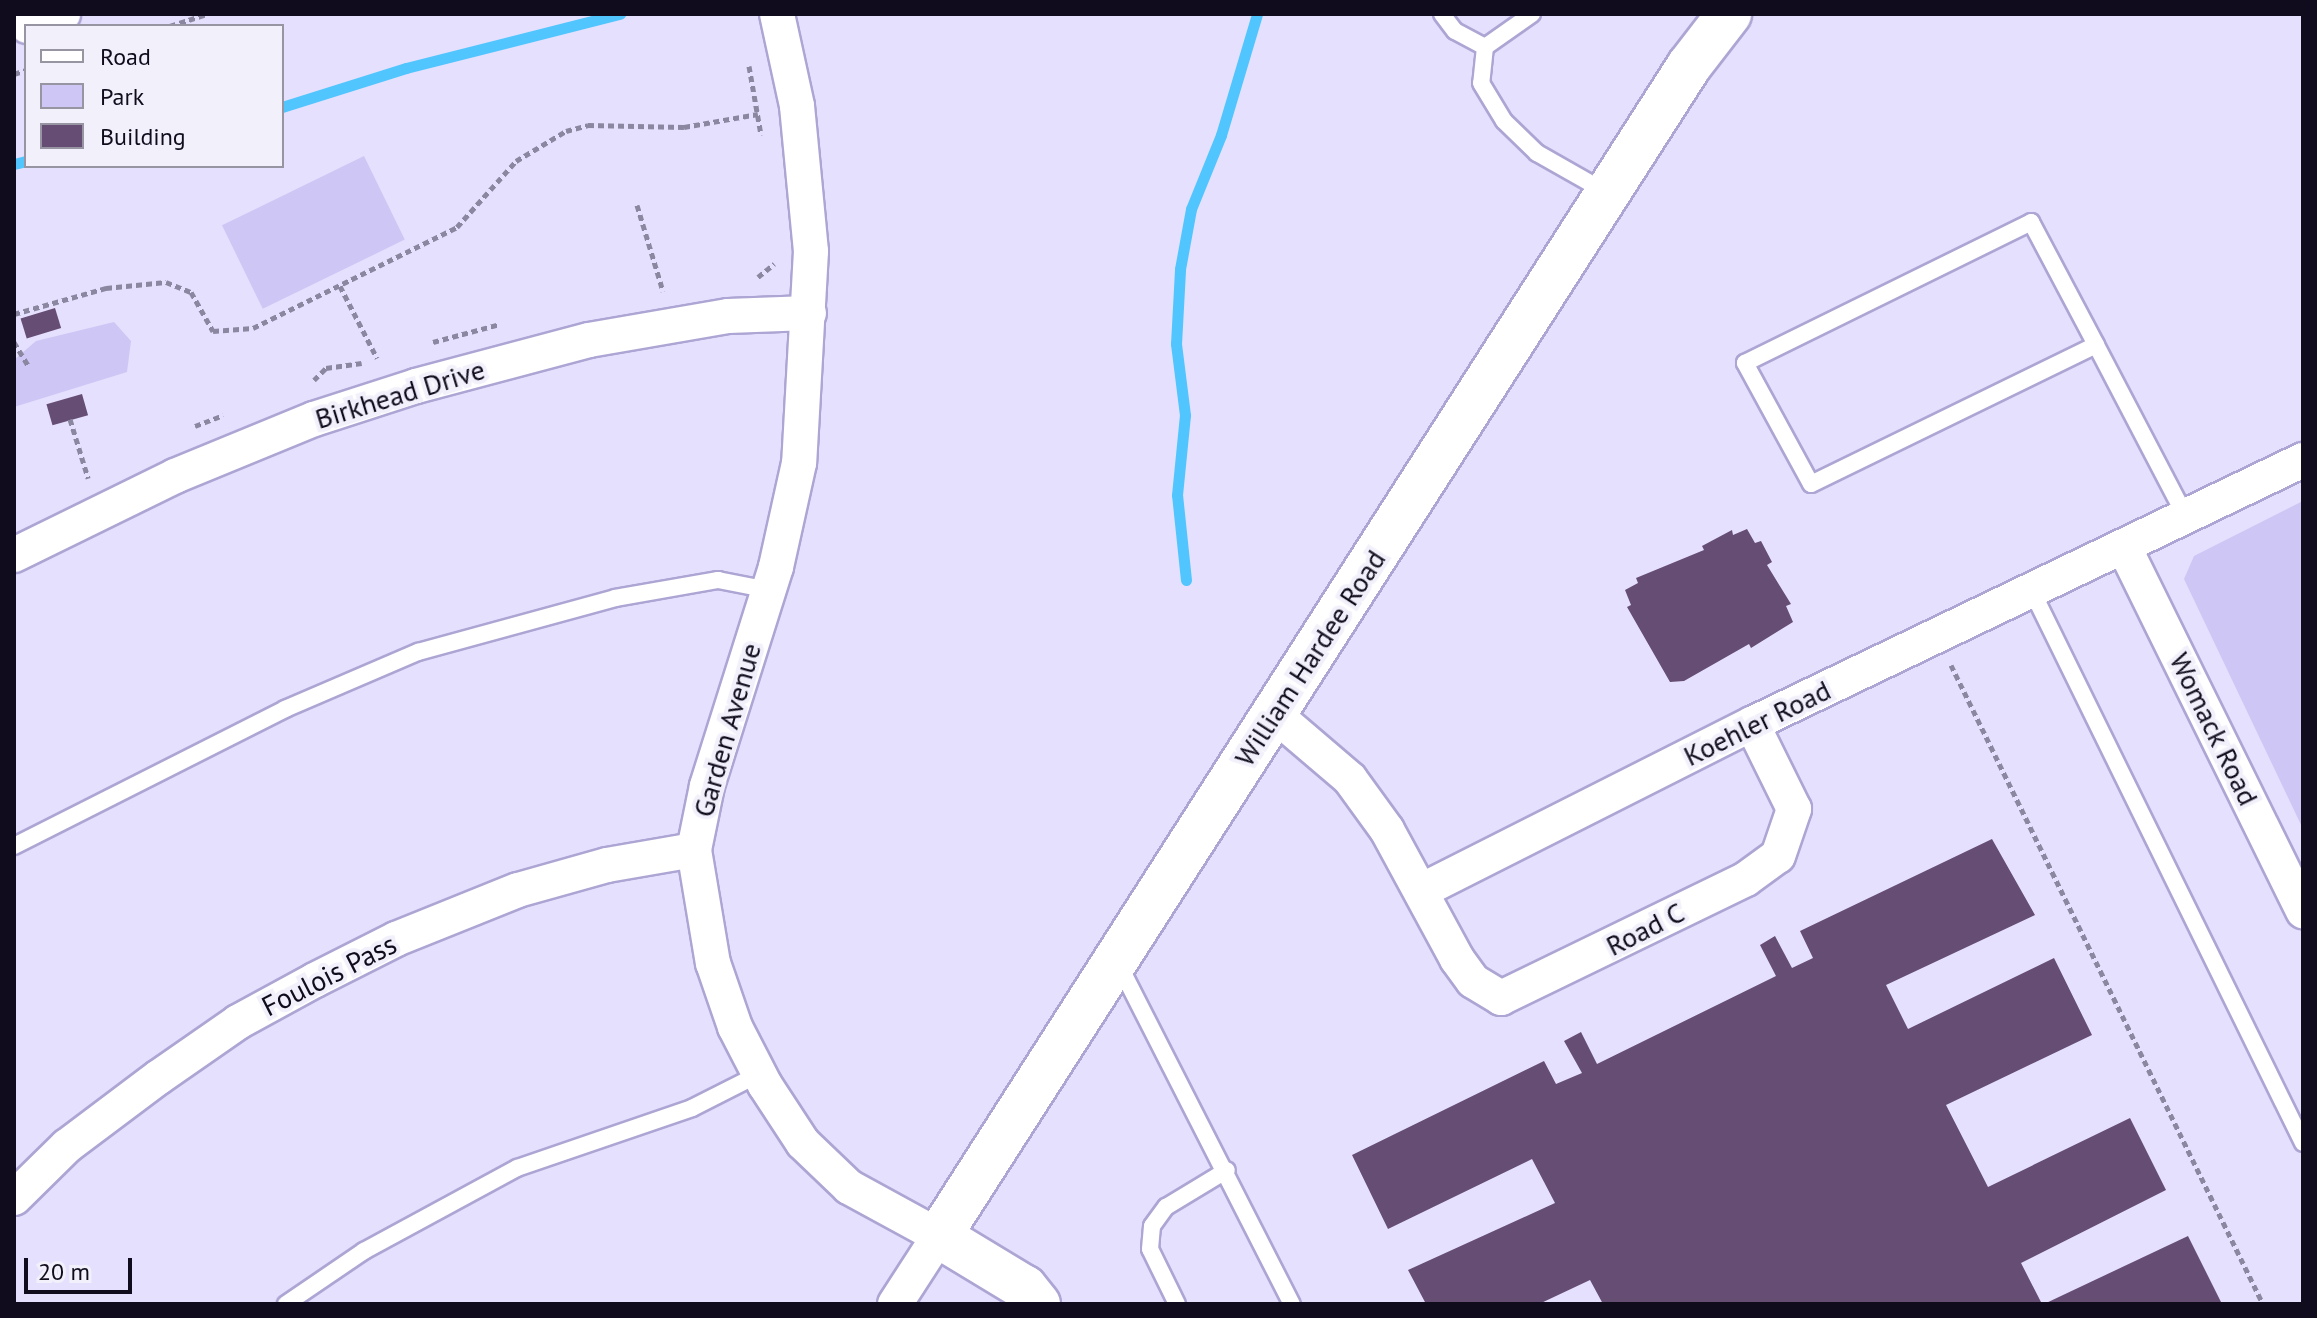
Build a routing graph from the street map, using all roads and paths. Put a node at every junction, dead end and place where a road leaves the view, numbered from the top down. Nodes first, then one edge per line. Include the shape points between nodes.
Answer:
1 (63, 14) edge
2 (208, 14) edge
3 (777, 14) edge
4 (1442, 14) edge
5 (1532, 14) edge
6 (1729, 14) edge
7 (32, 24) edge
8 (176, 24) edge
9 (1485, 47) junction
10 (747, 53) dead end
11 (797, 106) junction
12 (758, 114) junction
13 (762, 140) dead end
14 (1608, 193) junction
15 (637, 205) dead end
16 (773, 249) dead end
17 (747, 279) dead end
18 (340, 286) junction
19 (679, 288) dead end
20 (663, 291) junction
21 (649, 293) dead end
22 (809, 313) junction
23 (14, 314) edge
24 (515, 320) dead end
25 (14, 342) edge
26 (422, 345) dead end
27 (2096, 345) junction
28 (392, 354) dead end
29 (377, 358) junction
30 (28, 365) dead end
31 (299, 386) dead end
32 (233, 411) dead end
33 (70, 419) dead end
34 (180, 434) dead end
35 (2303, 460) edge
36 (101, 472) dead end
37 (88, 478) junction
38 (75, 484) dead end
39 (2186, 517) junction
40 (2124, 547) junction
41 (14, 555) edge
42 (769, 590) junction
43 (2032, 591) junction
44 (1937, 636) junction
45 (1274, 714) junction
46 (1752, 724) junction
47 (14, 846) edge
48 (694, 850) junction
49 (1423, 890) junction
50 (2303, 911) edge
51 (1116, 961) junction
52 (759, 1074) junction
53 (2303, 1143) edge
54 (1227, 1170) junction
55 (14, 1198) edge
56 (939, 1236) junction
57 (286, 1304) edge
58 (895, 1304) edge
59 (1038, 1304) edge
60 (1177, 1304) edge
61 (1292, 1304) edge
62 (2263, 1304) edge

1 - 7 street
2 - 8 path
3 - 11 street, Garden Avenue
4 - 9 lane via 1455,31
5 - 9 lane
6 - 14 street, William Hardee Road
9 - 14 lane via 1481,83 1504,121 1537,153
10 - 12 path
11 - 12 path
11 - 22 street, Garden Avenue via 811,251
12 - 13 path
12 - 18 path via 684,127 588,125 566,131 516,161 457,227
14 - 45 street, William Hardee Road
15 - 20 path
16 - 17 path via 769,272
18 - 23 path via 253,328 230,333 213,331 191,292 166,282 117,286
18 - 29 path
19 - 20 path
20 - 21 path
22 - 41 street, Birkhead Drive via 728,316 589,340 416,386 314,419 175,476
22 - 42 street, Garden Avenue via 799,463
24 - 26 path
25 - 30 path
27 - 27 lane via 2031,222 1745,363 1811,484
27 - 39 lane
28 - 29 path
29 - 31 path via 326,368
32 - 34 path
33 - 37 path
35 - 39 street, Koehler Road
36 - 37 path
37 - 38 path
39 - 40 street, Koehler Road
40 - 43 street, Koehler Road
40 - 50 street, Womack Road
42 - 47 lane via 718,580 615,598 418,652 245,728
42 - 48 street, Garden Avenue via 707,786
43 - 44 street, Koehler Road
43 - 53 lane
44 - 46 street, Koehler Road
44 - 62 path
45 - 49 street via 1350,779
45 - 51 street, William Hardee Road
46 - 49 street, Koehler Road
46 - 49 street, Road C via 1794,809 1778,856 1746,879 1501,998 1473,981
48 - 52 street, Garden Avenue via 713,963 735,1027
48 - 55 street, Foulois Pass via 607,865 518,890 396,939 315,980 238,1022 159,1077 67,1146
51 - 54 lane
51 - 56 street, William Hardee Road
52 - 56 street, Garden Avenue via 803,1143 849,1187
52 - 57 lane via 692,1108 517,1168 364,1251
54 - 60 lane via 1166,1207 1152,1226 1150,1249
54 - 61 lane
56 - 58 street, William Hardee Road
56 - 59 street, Garden Avenue via 1025,1288

